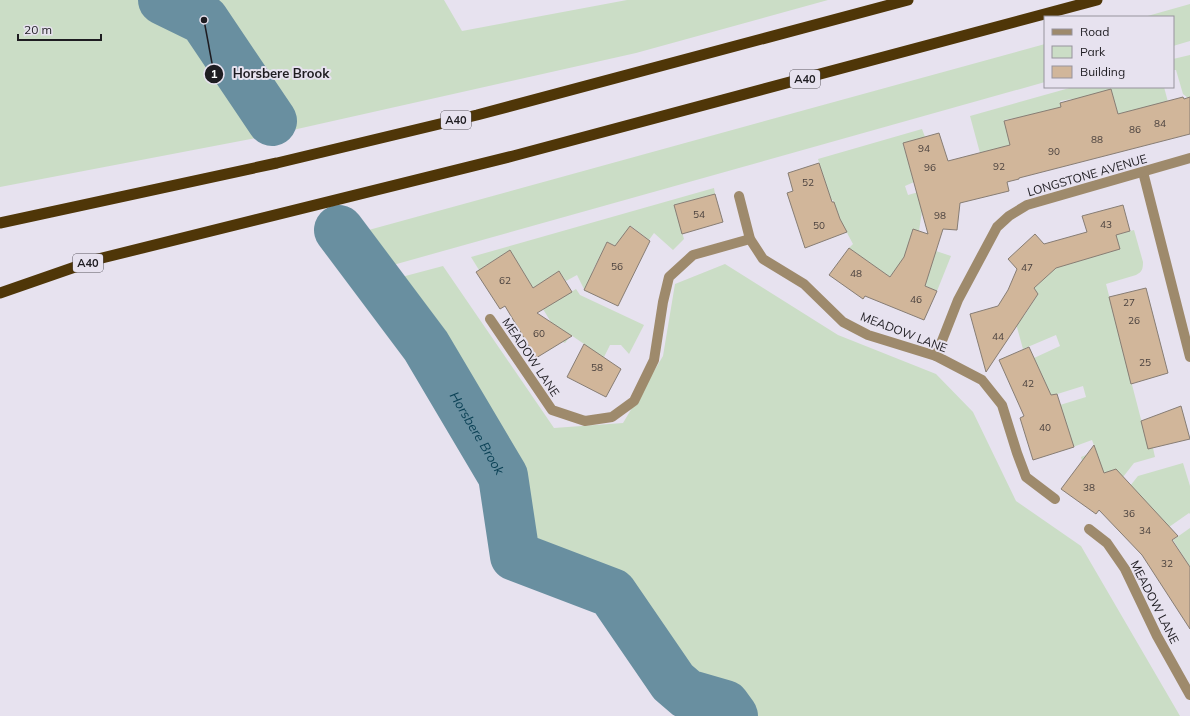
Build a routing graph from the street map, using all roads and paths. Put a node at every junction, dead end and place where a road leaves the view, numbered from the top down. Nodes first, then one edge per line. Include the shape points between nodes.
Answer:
1 (908, 0) edge
2 (1097, 0) edge
3 (1190, 158) edge
4 (1143, 172) junction
5 (739, 196) dead end
6 (0, 223) edge
7 (750, 239) junction
8 (0, 294) edge
9 (490, 319) dead end
10 (936, 356) junction
11 (1190, 357) edge
12 (1055, 499) dead end
13 (1089, 529) dead end
14 (1187, 681) edge
15 (1190, 694) edge

1 - 6 highway, A40 via 469,117 262,166
2 - 8 highway, A40 via 513,156 98,259
3 - 4 street, LONGSTONE AVENUE
4 - 10 street, LONGSTONE AVENUE via 1027,205 1009,216 998,227 958,300
4 - 11 street
5 - 7 street, MEADOW LANE
7 - 9 street, MEADOW LANE via 693,255 670,277 663,302 654,360 634,401 612,417 585,421 552,410
7 - 10 street, MEADOW LANE via 763,259 804,284 843,322 868,335
10 - 12 street, MEADOW LANE via 982,380 1002,405 1026,477
13 - 14 street, MEADOW LANE via 1107,543 1125,569 1157,636
14 - 15 street, MEADOW LANE

